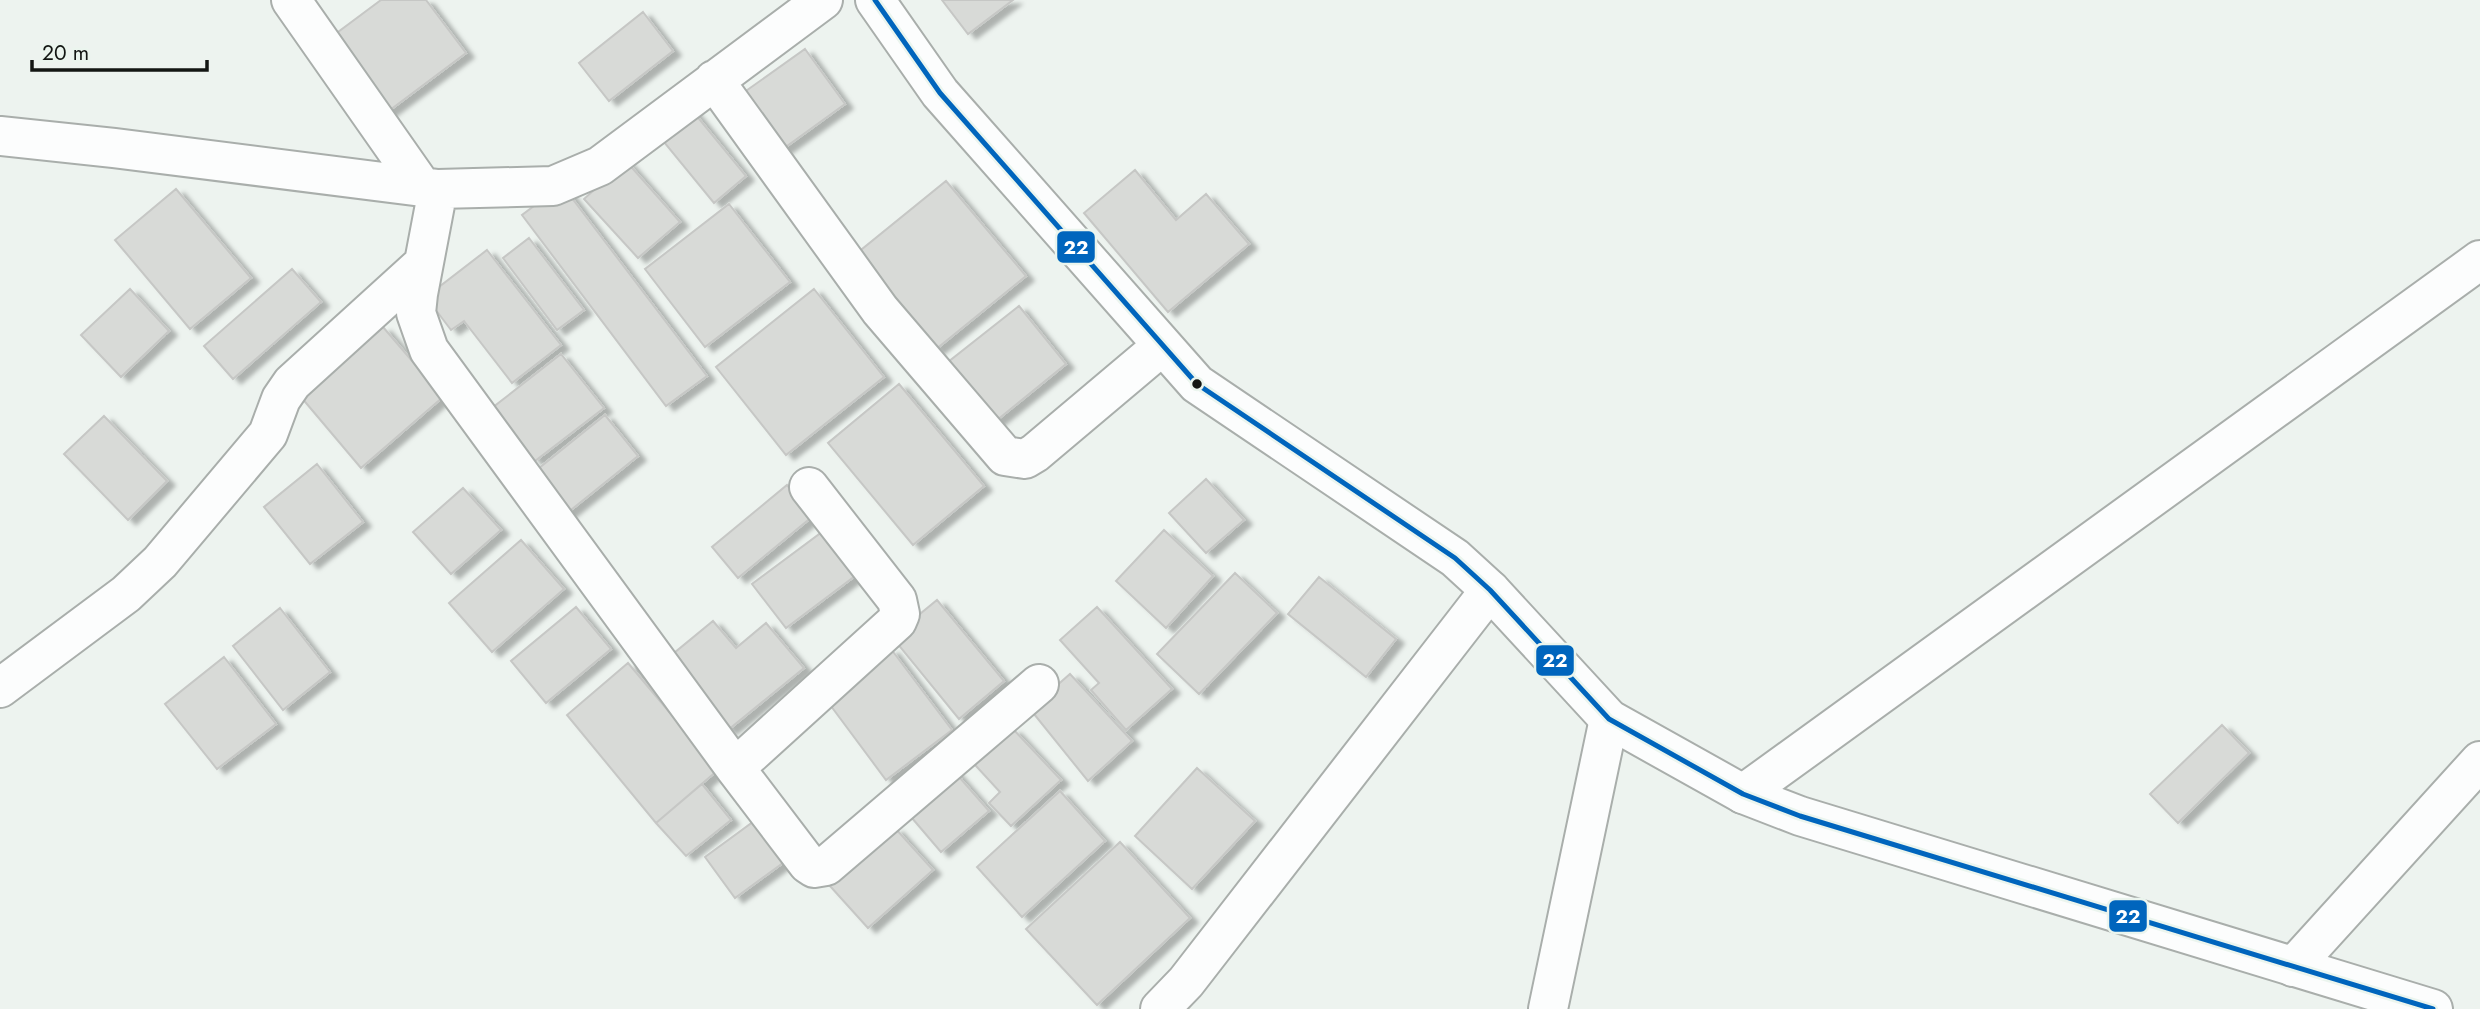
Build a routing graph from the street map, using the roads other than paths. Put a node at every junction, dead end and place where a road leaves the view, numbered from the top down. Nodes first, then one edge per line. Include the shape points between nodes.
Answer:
1 (291, 0) edge
2 (823, 0) edge
3 (875, 0) edge
4 (714, 80) junction
5 (0, 136) edge
6 (430, 188) junction
7 (2480, 260) edge
8 (423, 264) junction
9 (1162, 346) junction
10 (809, 487) dead end
11 (1490, 590) junction
12 (1039, 684) dead end
13 (0, 688) edge
14 (1609, 719) junction
15 (2480, 761) edge
16 (735, 768) junction
17 (1744, 794) junction
18 (2293, 967) junction
19 (1160, 1009) edge
20 (1548, 1009) edge
21 (2433, 1009) edge

1 - 6 street
2 - 4 street
3 - 9 street via 940,93
4 - 6 street via 581,176 553,186
4 - 9 street via 876,304 1004,456 1025,459 1035,453
5 - 6 street
6 - 8 street
7 - 17 street
8 - 13 street via 292,383 268,434 142,580
8 - 16 street via 416,313 429,350
9 - 11 street via 1197,384 1455,558
10 - 16 street via 897,600 900,614
11 - 14 street
11 - 19 street via 1186,982
12 - 16 street via 819,868 801,858
14 - 17 street
14 - 20 street
15 - 18 street
17 - 18 street via 1800,816
18 - 21 street

